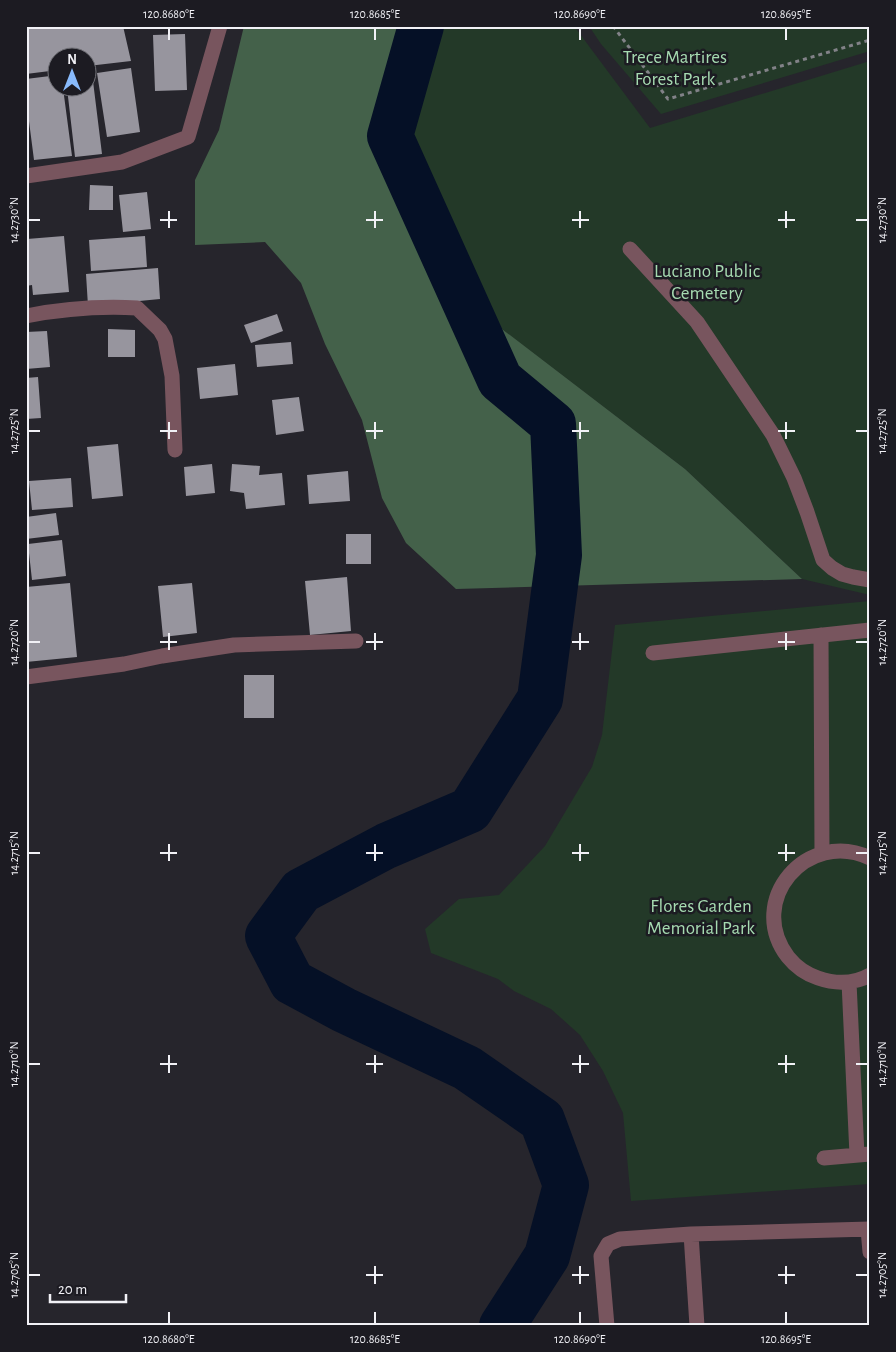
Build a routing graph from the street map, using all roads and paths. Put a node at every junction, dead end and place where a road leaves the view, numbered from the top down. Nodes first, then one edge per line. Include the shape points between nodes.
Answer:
1 (220, 26) edge
2 (614, 26) edge
3 (870, 40) edge
4 (26, 176) edge
5 (630, 250) dead end
6 (26, 316) edge
7 (175, 450) dead end
8 (870, 580) edge
9 (870, 630) edge
10 (821, 635) junction
11 (356, 641) dead end
12 (653, 653) dead end
13 (26, 678) edge
14 (822, 853) junction
15 (870, 858) edge
16 (870, 975) edge
17 (849, 982) junction
18 (864, 1154) edge
19 (824, 1158) dead end
20 (869, 1229) edge
21 (691, 1234) junction
22 (870, 1252) edge
23 (607, 1326) edge
24 (697, 1326) edge

1 - 4 street via 188,137 122,162
2 - 3 path via 668,99
5 - 8 street via 696,322 773,435 797,487 823,560 842,574
6 - 7 street via 137,308 165,338 172,376
9 - 10 street
10 - 12 street
10 - 14 street
11 - 13 street via 234,645
14 - 15 street via 841,850
14 - 17 street via 804,861 789,874 778,891 774,930 781,949 793,964 810,976 829,982
16 - 17 street
17 - 18 street
18 - 19 street
20 - 21 street
20 - 22 street
21 - 23 street via 620,1239 608,1244 601,1256
21 - 24 street

